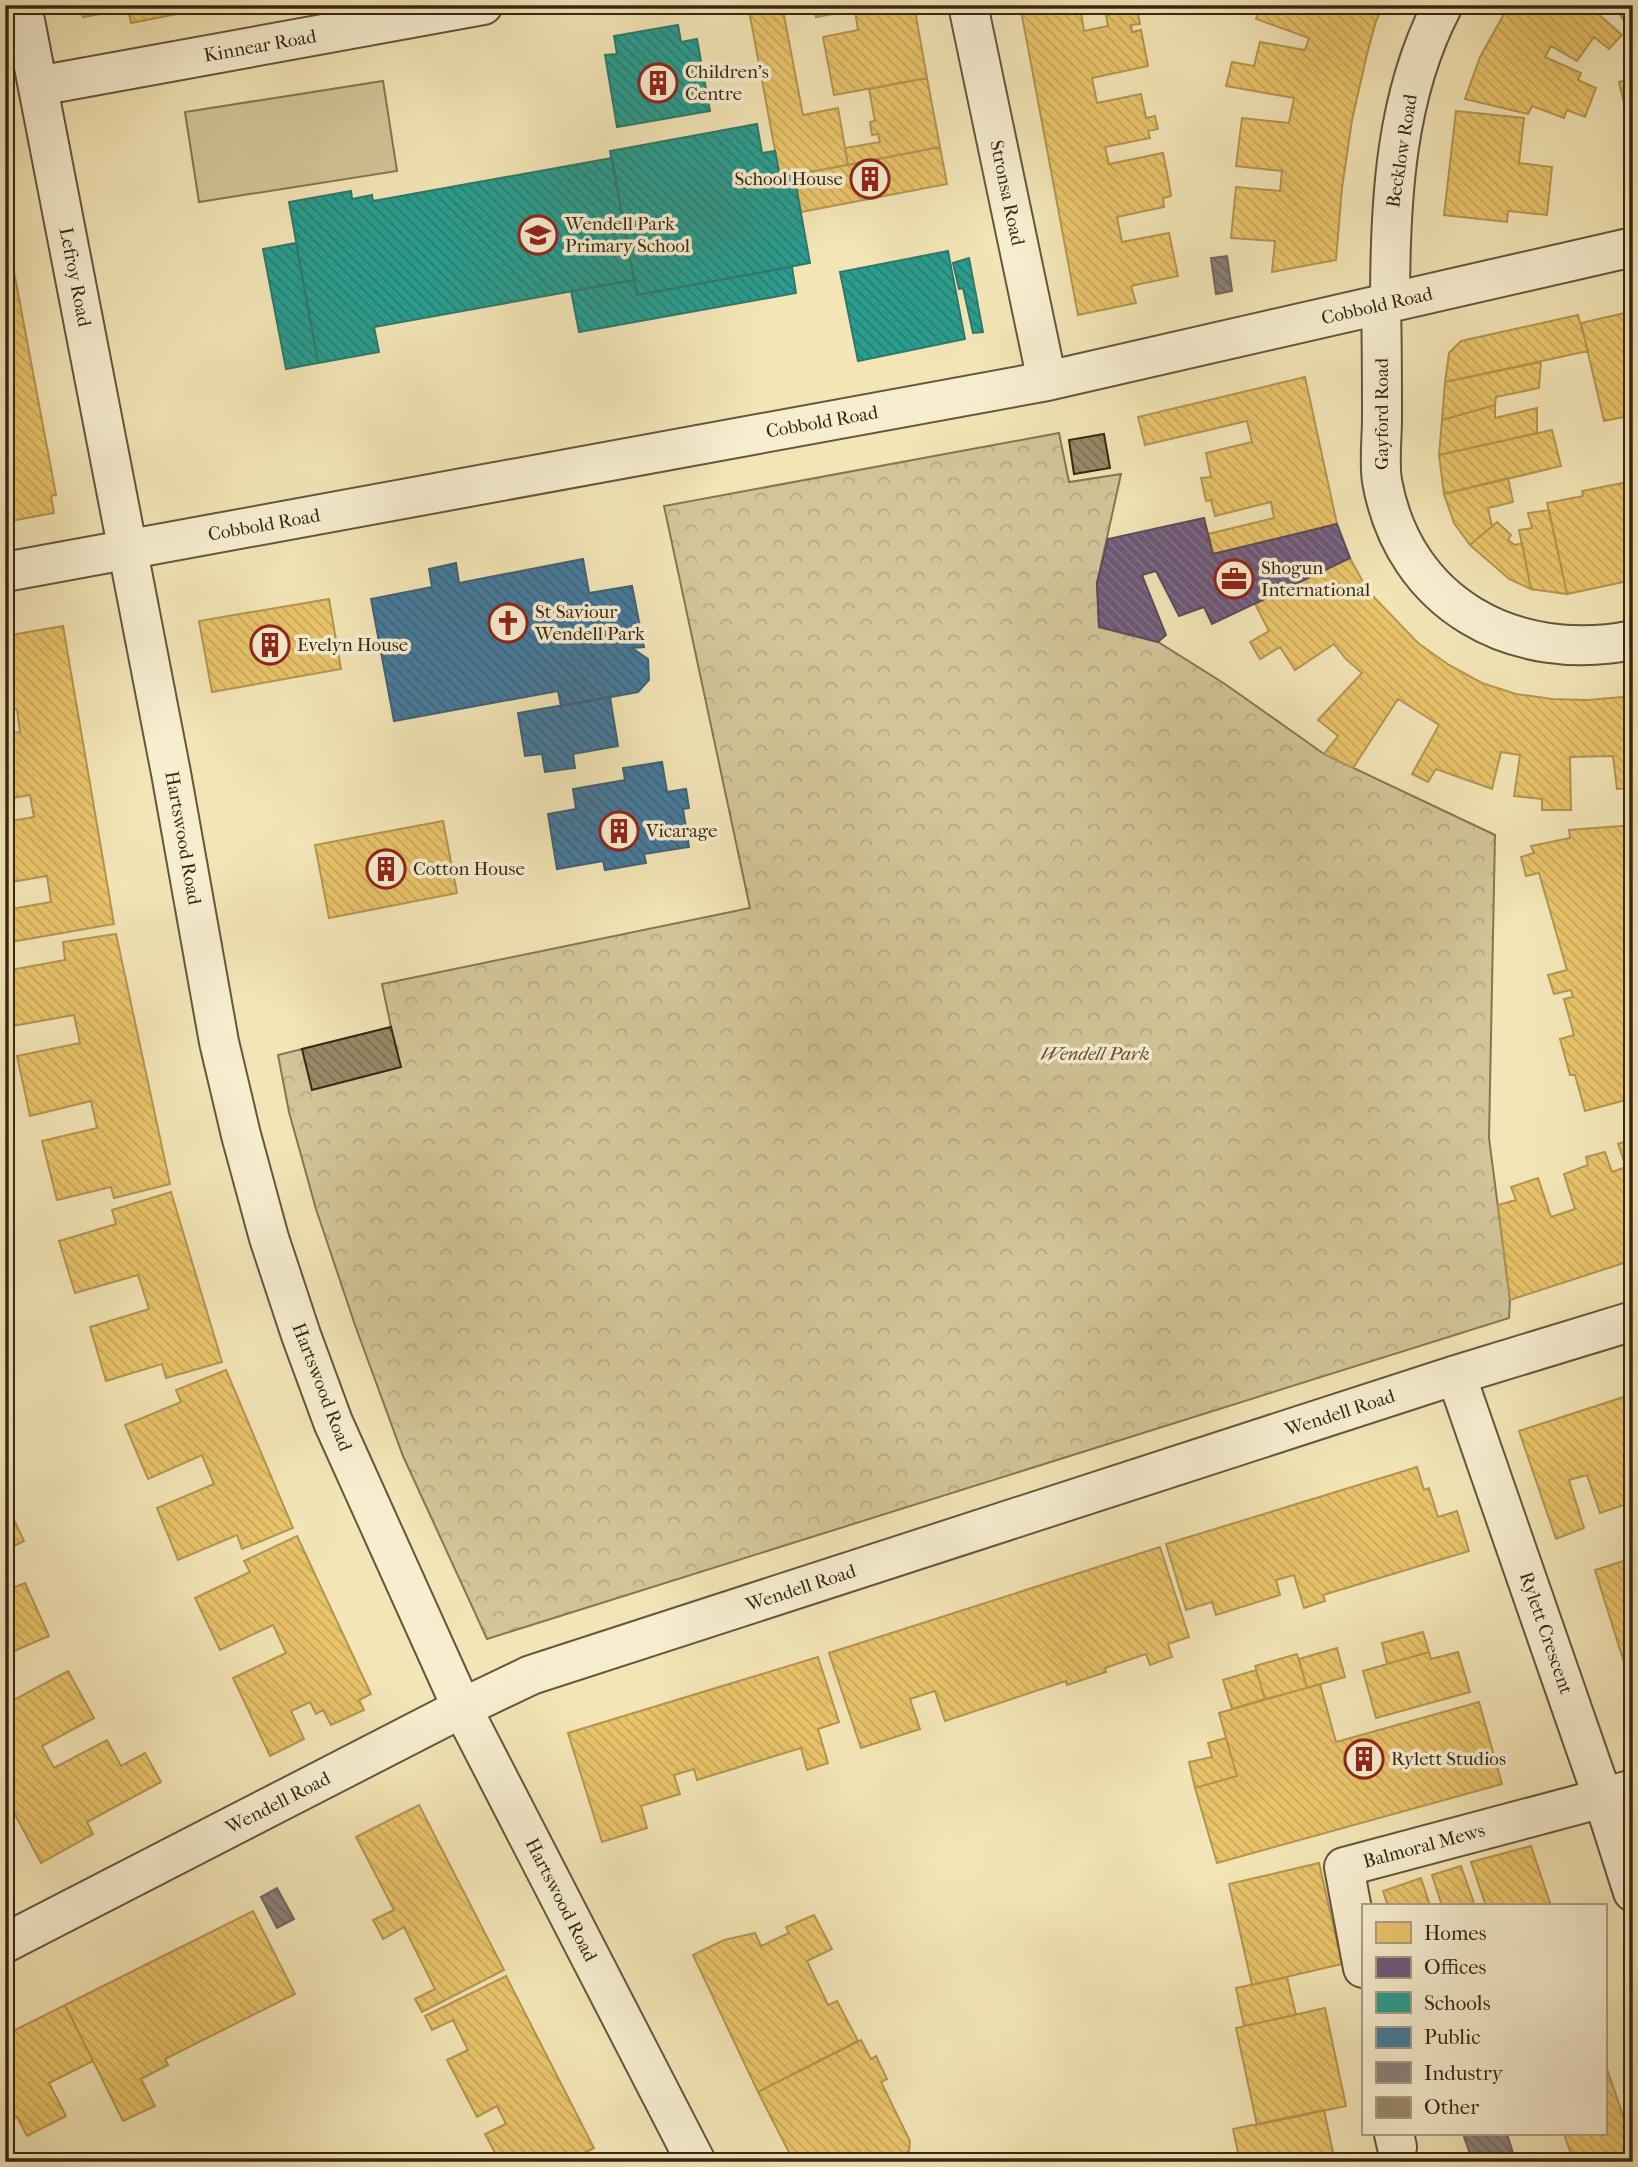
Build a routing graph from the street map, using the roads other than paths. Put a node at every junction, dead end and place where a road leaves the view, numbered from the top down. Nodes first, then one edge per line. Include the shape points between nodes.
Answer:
1 (22, 5) edge
2 (483, 5) edge
3 (968, 5) edge
4 (1443, 5) edge
5 (38, 86) junction
6 (1633, 247) edge
7 (1386, 304) junction
8 (1047, 381) junction
9 (128, 549) junction
10 (5, 572) edge
11 (1633, 640) edge
12 (1633, 1321) edge
13 (1456, 1375) junction
14 (462, 1708) junction
15 (1618, 1793) edge
16 (1633, 1892) edge
17 (5, 1943) edge
18 (1362, 1963) edge
19 (696, 2162) edge

1 - 5 street, Lefroy Road
2 - 5 street, Kinnear Road
3 - 8 street, Stronsa Road
4 - 7 street, Becklow Road via 1416,72 1404,121 1393,185
5 - 9 street, Lefroy Road
6 - 7 street, Cobbold Road
7 - 8 street, Cobbold Road
7 - 11 street, Gayford Road via 1382,480 1398,534 1411,559 1459,610 1507,635 1575,646
8 - 9 street, Cobbold Road
9 - 10 street, Cobbold Road
9 - 14 street, Hartswood Road via 219,1042 269,1238 333,1423
12 - 13 street, Wendell Road
13 - 14 street, Wendell Road via 531,1675
13 - 15 street, Rylett Crescent
14 - 17 street, Wendell Road
14 - 19 street, Hartswood Road
15 - 16 street, Rylett Crescent
15 - 18 street, Balmoral Mews via 1344,1867

